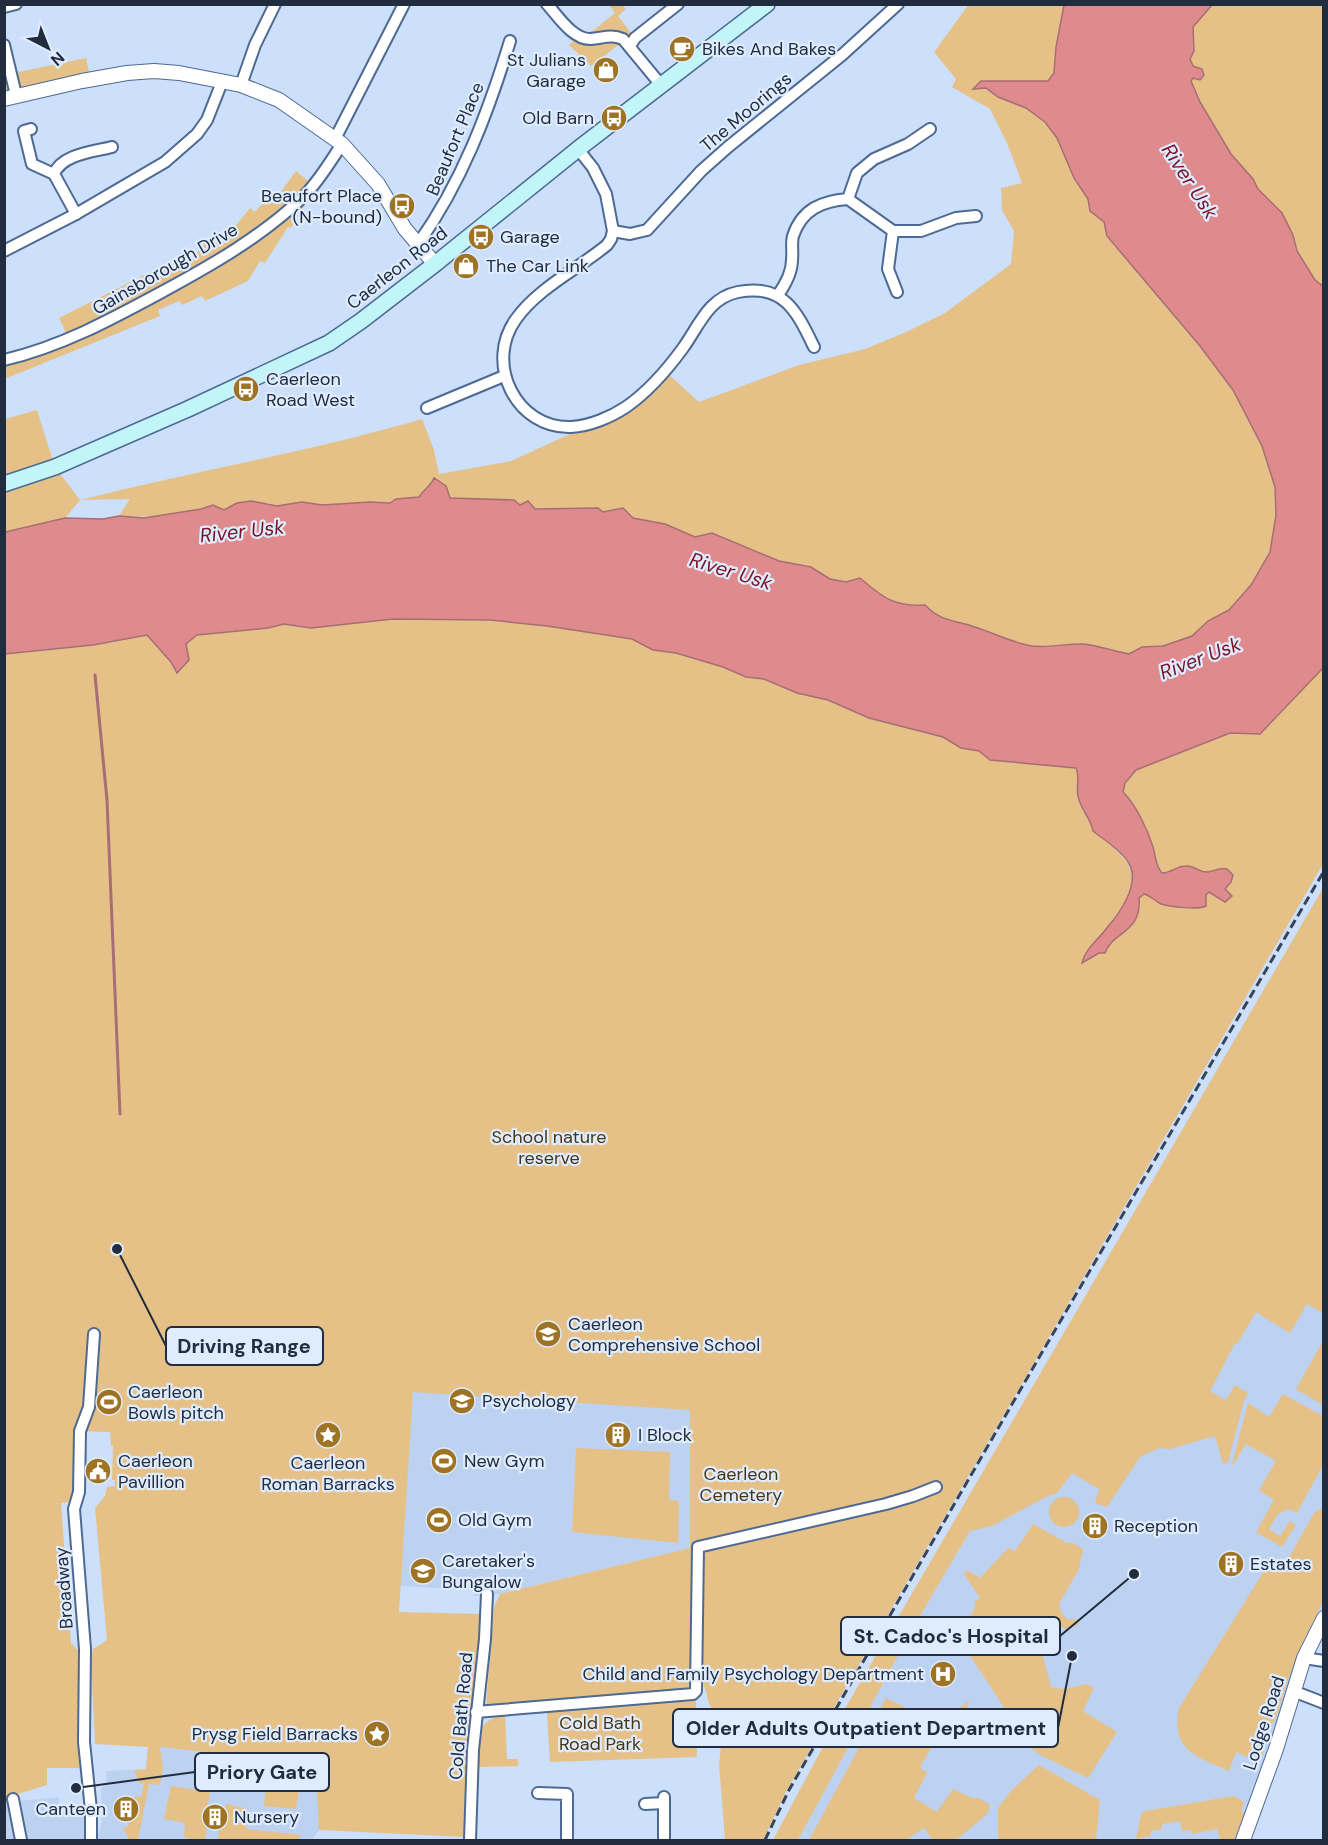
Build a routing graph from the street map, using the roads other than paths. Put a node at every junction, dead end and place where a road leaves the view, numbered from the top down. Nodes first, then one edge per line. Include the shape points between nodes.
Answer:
1 (16, 4) edge
2 (275, 4) edge
3 (404, 4) edge
4 (547, 4) edge
5 (767, 4) edge
6 (898, 4) edge
7 (4, 7) edge
8 (670, 7) edge
9 (510, 41) dead end
10 (4, 45) edge
11 (630, 46) junction
12 (222, 82) junction
13 (661, 85) junction
14 (241, 86) junction
15 (10, 97) edge
16 (31, 129) dead end
17 (930, 129) dead end
18 (338, 142) junction
19 (112, 147) dead end
20 (578, 149) junction
21 (54, 174) junction
22 (848, 199) junction
23 (76, 214) junction
24 (976, 216) dead end
25 (613, 231) junction
26 (893, 231) junction
27 (418, 244) junction
28 (4, 250) edge
29 (435, 264) junction
30 (890, 274) junction
31 (876, 276) dead end
32 (897, 292) dead end
33 (778, 295) junction
34 (814, 347) dead end
35 (4, 360) edge
36 (504, 376) junction
37 (427, 408) dead end
38 (4, 484) edge
39 (94, 1334) dead end
40 (936, 1487) dead end
41 (487, 1594) dead end
42 (1323, 1618) edge
43 (1304, 1658) junction
44 (1323, 1661) edge
45 (1293, 1691) junction
46 (1323, 1703) edge
47 (476, 1712) junction
48 (538, 1793) dead end
49 (13, 1799) dead end
50 (645, 1804) dead end
51 (21, 1840) edge
52 (91, 1840) edge
53 (470, 1840) edge
54 (567, 1840) edge
55 (664, 1840) edge
56 (1243, 1840) edge

1 - 7 street
2 - 14 street
3 - 18 street, Gainsborough Drive
4 - 11 street via 581,38 615,35
5 - 13 main road, Caerleon Road
6 - 25 street, The Moorings via 714,159 647,230 630,234
8 - 11 street
9 - 27 street, Beaufort Place via 489,108 455,185
10 - 15 street
11 - 13 street
12 - 14 street
12 - 15 street via 154,71
12 - 23 street via 207,120 184,147
13 - 20 main road, Caerleon Road
14 - 18 street via 279,100
16 - 21 street via 24,131 32,164
17 - 22 street via 874,159 857,173
18 - 27 street via 378,184
18 - 35 street, Gainsborough Drive via 320,178 305,195 253,237 199,272 95,328
19 - 21 street via 65,160
20 - 25 street via 601,181
20 - 29 main road, Caerleon Road
21 - 23 street
22 - 26 street
22 - 33 street via 830,200 803,216 793,237 792,263
23 - 28 street
24 - 26 street via 956,218 921,231
25 - 36 street via 607,245 539,296 515,320 503,350
26 - 30 street
27 - 29 street
29 - 38 main road, Caerleon Road via 329,343 55,467
30 - 31 street
30 - 32 street
33 - 34 street via 796,313
33 - 36 street via 750,291 717,302 706,311 651,386 626,407 594,423 570,427 545,422 521,406
36 - 37 street
39 - 52 street, Broadway via 74,1509 85,1649 84,1742
40 - 47 street via 886,1504 698,1547 693,1694
41 - 47 street, Cold Bath Road
42 - 43 street, Lodge Road
43 - 44 street
43 - 45 street, Lodge Road
45 - 46 street
45 - 56 street, Lodge Road
47 - 53 street, Cold Bath Road
48 - 54 street via 567,1794
49 - 51 street
50 - 55 street via 664,1800

